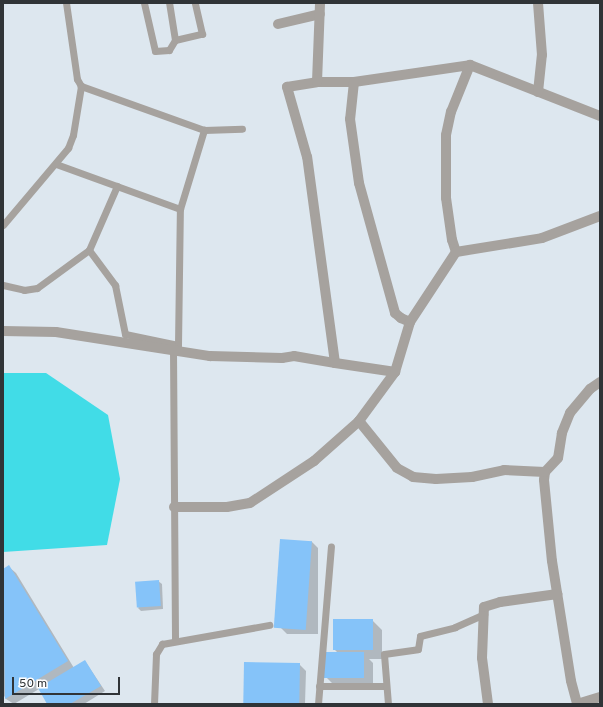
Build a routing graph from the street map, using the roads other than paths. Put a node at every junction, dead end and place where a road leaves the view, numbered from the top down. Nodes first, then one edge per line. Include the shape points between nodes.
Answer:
1 (66, 3) edge
2 (144, 3) edge
3 (169, 3) edge
4 (195, 3) edge
5 (320, 3) edge
6 (538, 3) edge
7 (320, 14) junction
8 (278, 24) dead end
9 (175, 40) junction
10 (470, 65) junction
11 (317, 82) junction
12 (354, 82) junction
13 (81, 86) junction
14 (538, 92) junction
15 (600, 116) edge
16 (242, 129) dead end
17 (204, 130) junction
18 (56, 164) junction
19 (117, 186) junction
20 (180, 210) junction
21 (600, 216) edge
22 (3, 225) edge
23 (89, 250) junction
24 (456, 252) junction
25 (3, 285) edge
26 (410, 322) junction
27 (3, 331) edge
28 (173, 350) junction
29 (335, 363) junction
30 (395, 372) junction
31 (600, 382) edge
32 (360, 421) junction
33 (546, 472) junction
34 (174, 508) junction
35 (331, 547) dead end
36 (557, 594) junction
37 (484, 614) junction
38 (269, 625) dead end
39 (175, 640) junction
40 (319, 686) junction
41 (386, 686) junction
42 (600, 697) edge
43 (154, 704) edge
44 (318, 704) edge
45 (388, 704) edge
46 (488, 704) edge

1 - 13 lane via 77,79
2 - 9 lane via 155,51 169,50
3 - 9 lane
4 - 9 lane via 202,34
5 - 7 street
6 - 14 street via 542,55
7 - 8 street
7 - 11 street
10 - 12 street
10 - 14 street
10 - 24 street via 451,112 446,135 446,198
11 - 12 street
11 - 29 street via 287,87 308,157
12 - 26 street via 350,119 358,183 396,312
13 - 17 lane
13 - 18 lane via 72,142
14 - 15 street
16 - 17 lane
17 - 20 lane
18 - 19 lane
18 - 22 lane
19 - 20 lane
19 - 23 lane
20 - 23 lane via 178,345 125,334 115,285
21 - 24 street via 542,238
23 - 25 lane via 37,288 24,290
24 - 26 street
26 - 30 street
27 - 28 street via 56,332
28 - 29 street via 210,356 294,356
28 - 34 lane
29 - 30 street
30 - 32 street
31 - 33 street via 583,396 570,413 562,433 558,458
32 - 33 street via 397,468 412,477 472,477 504,470
32 - 34 street via 314,461 250,503 227,507
33 - 36 street via 544,480
34 - 39 lane
35 - 40 lane
36 - 37 street via 500,602 484,607
36 - 42 street via 566,658 577,704
37 - 41 lane via 456,627 420,636 418,649 384,654
37 - 46 street via 482,658
38 - 39 lane
39 - 43 lane via 162,644 156,654
40 - 41 lane
40 - 44 lane
41 - 45 lane

